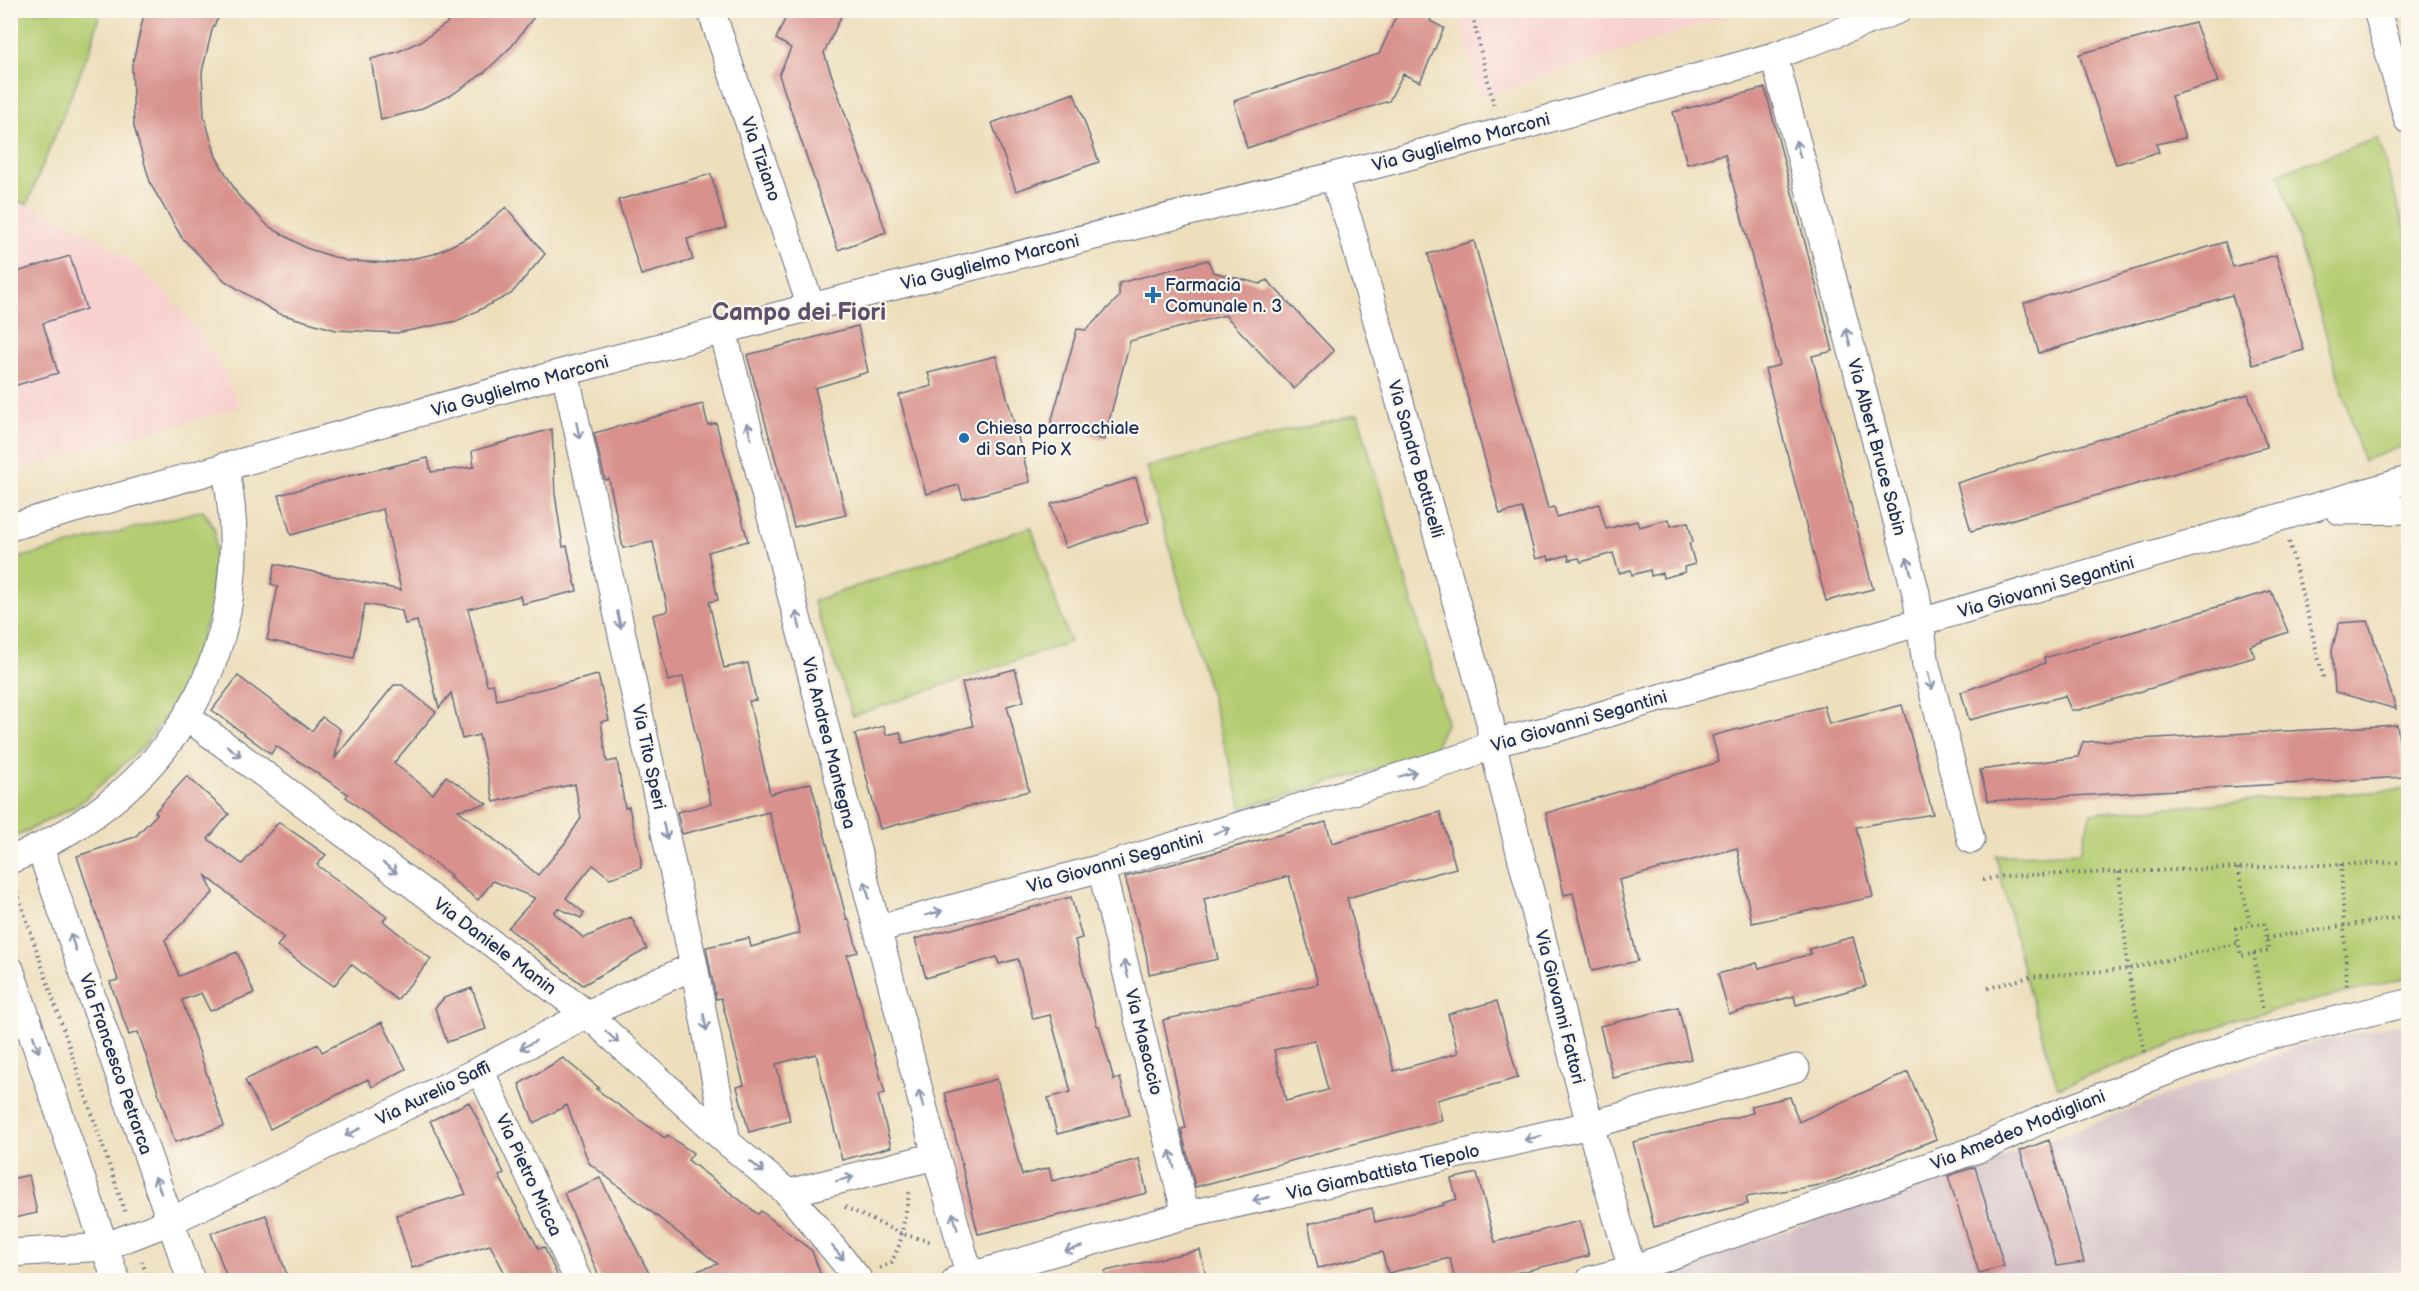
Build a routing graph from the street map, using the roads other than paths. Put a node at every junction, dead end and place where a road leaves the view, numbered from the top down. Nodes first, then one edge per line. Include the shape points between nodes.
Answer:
1 (711, 10) edge
2 (1898, 10) edge
3 (2377, 10) edge
4 (1774, 56) junction
5 (2409, 120) edge
6 (1333, 176) junction
7 (811, 307) junction
8 (723, 331) junction
9 (565, 372) junction
10 (225, 466) junction
11 (2409, 480) edge
12 (2409, 510) edge
13 (2291, 515) junction
14 (10, 527) edge
15 (1920, 624) junction
16 (187, 717) junction
17 (1492, 743) junction
18 (1971, 840) dead end
19 (40, 848) junction
20 (1101, 868) junction
21 (12, 871) edge
22 (877, 928) junction
23 (694, 966) junction
24 (10, 969) edge
25 (2409, 1003) edge
26 (586, 1014) junction
27 (1796, 1068) dead end
28 (480, 1070) junction
29 (1590, 1125) junction
30 (727, 1142) junction
31 (936, 1156) junction
32 (788, 1193) junction
33 (1186, 1215) junction
34 (171, 1221) junction
35 (104, 1247) junction
36 (10, 1253) edge
37 (1632, 1269) junction
38 (858, 1278) edge
39 (963, 1279) edge
40 (116, 1281) edge
41 (191, 1281) edge
42 (579, 1281) edge
43 (1590, 1281) edge

1 - 7 street, Via Tiziano
2 - 4 street, Via Guglielmo Marconi
3 - 5 street
4 - 6 street, Via Guglielmo Marconi
15 -> 4 street, Via Albert Bruce Sabin via 1913,582
6 - 7 street, Via Guglielmo Marconi
6 - 17 street, Via Sandro Botticelli via 1490,722
7 - 8 street, Via Guglielmo Marconi
8 - 9 street, Via Guglielmo Marconi
22 -> 8 street, Via Andrea Mantegna
9 - 10 street, Via Guglielmo Marconi
9 -> 23 street, Via Tito Speri
10 - 14 street, Via Guglielmo Marconi
10 - 16 street via 234,529 228,610 219,646
11 - 13 street, Via Giovanni Segantini
12 - 13 street
13 - 15 street, Via Giovanni Segantini
15 - 17 street, Via Giovanni Segantini
15 -> 18 street, Via Albert Bruce Sabin via 1926,665
16 - 19 street via 146,771 121,795
16 -> 26 street, Via Daniele Manin
20 -> 17 street, Via Giovanni Segantini via 1467,756
17 - 29 street, Via Giovanni Fattori
19 - 21 street
34 -> 19 street, Via Francesco Petrarca
22 -> 20 street, Via Giovanni Segantini
33 -> 20 street, Via Masaccio
31 -> 22 street, Via Andrea Mantegna
23 - 26 street, Via Aurelio Saffi
23 -> 30 street, Via Tito Speri
24 -> 35 street
25 - 37 street, Via Amedeo Modigliani via 2244,1042 2050,1116 1981,1148
26 -> 28 street, Via Aurelio Saffi
26 -> 30 street, Via Daniele Manin
27 - 29 street, Via Giambattista Tiepolo
28 -> 34 street, Via Aurelio Saffi
28 - 42 street, Via Pietro Micca
29 -> 33 street, Via Giambattista Tiepolo
29 - 37 street, Via Giovanni Fattori
30 -> 32 street, Via Daniele Manin
32 -> 31 street
39 -> 31 street, Via Andrea Mantegna via 960,1240
32 -> 38 street, Via Daniele Manin
33 -> 39 street, Via Giambattista Tiepolo
34 - 35 street, Via Aurelio Saffi
34 - 41 street, Via Francesco Petrarca
35 - 36 street, Via Aurelio Saffi
35 - 40 street
37 - 43 street, Via Amedeo Modigliani

